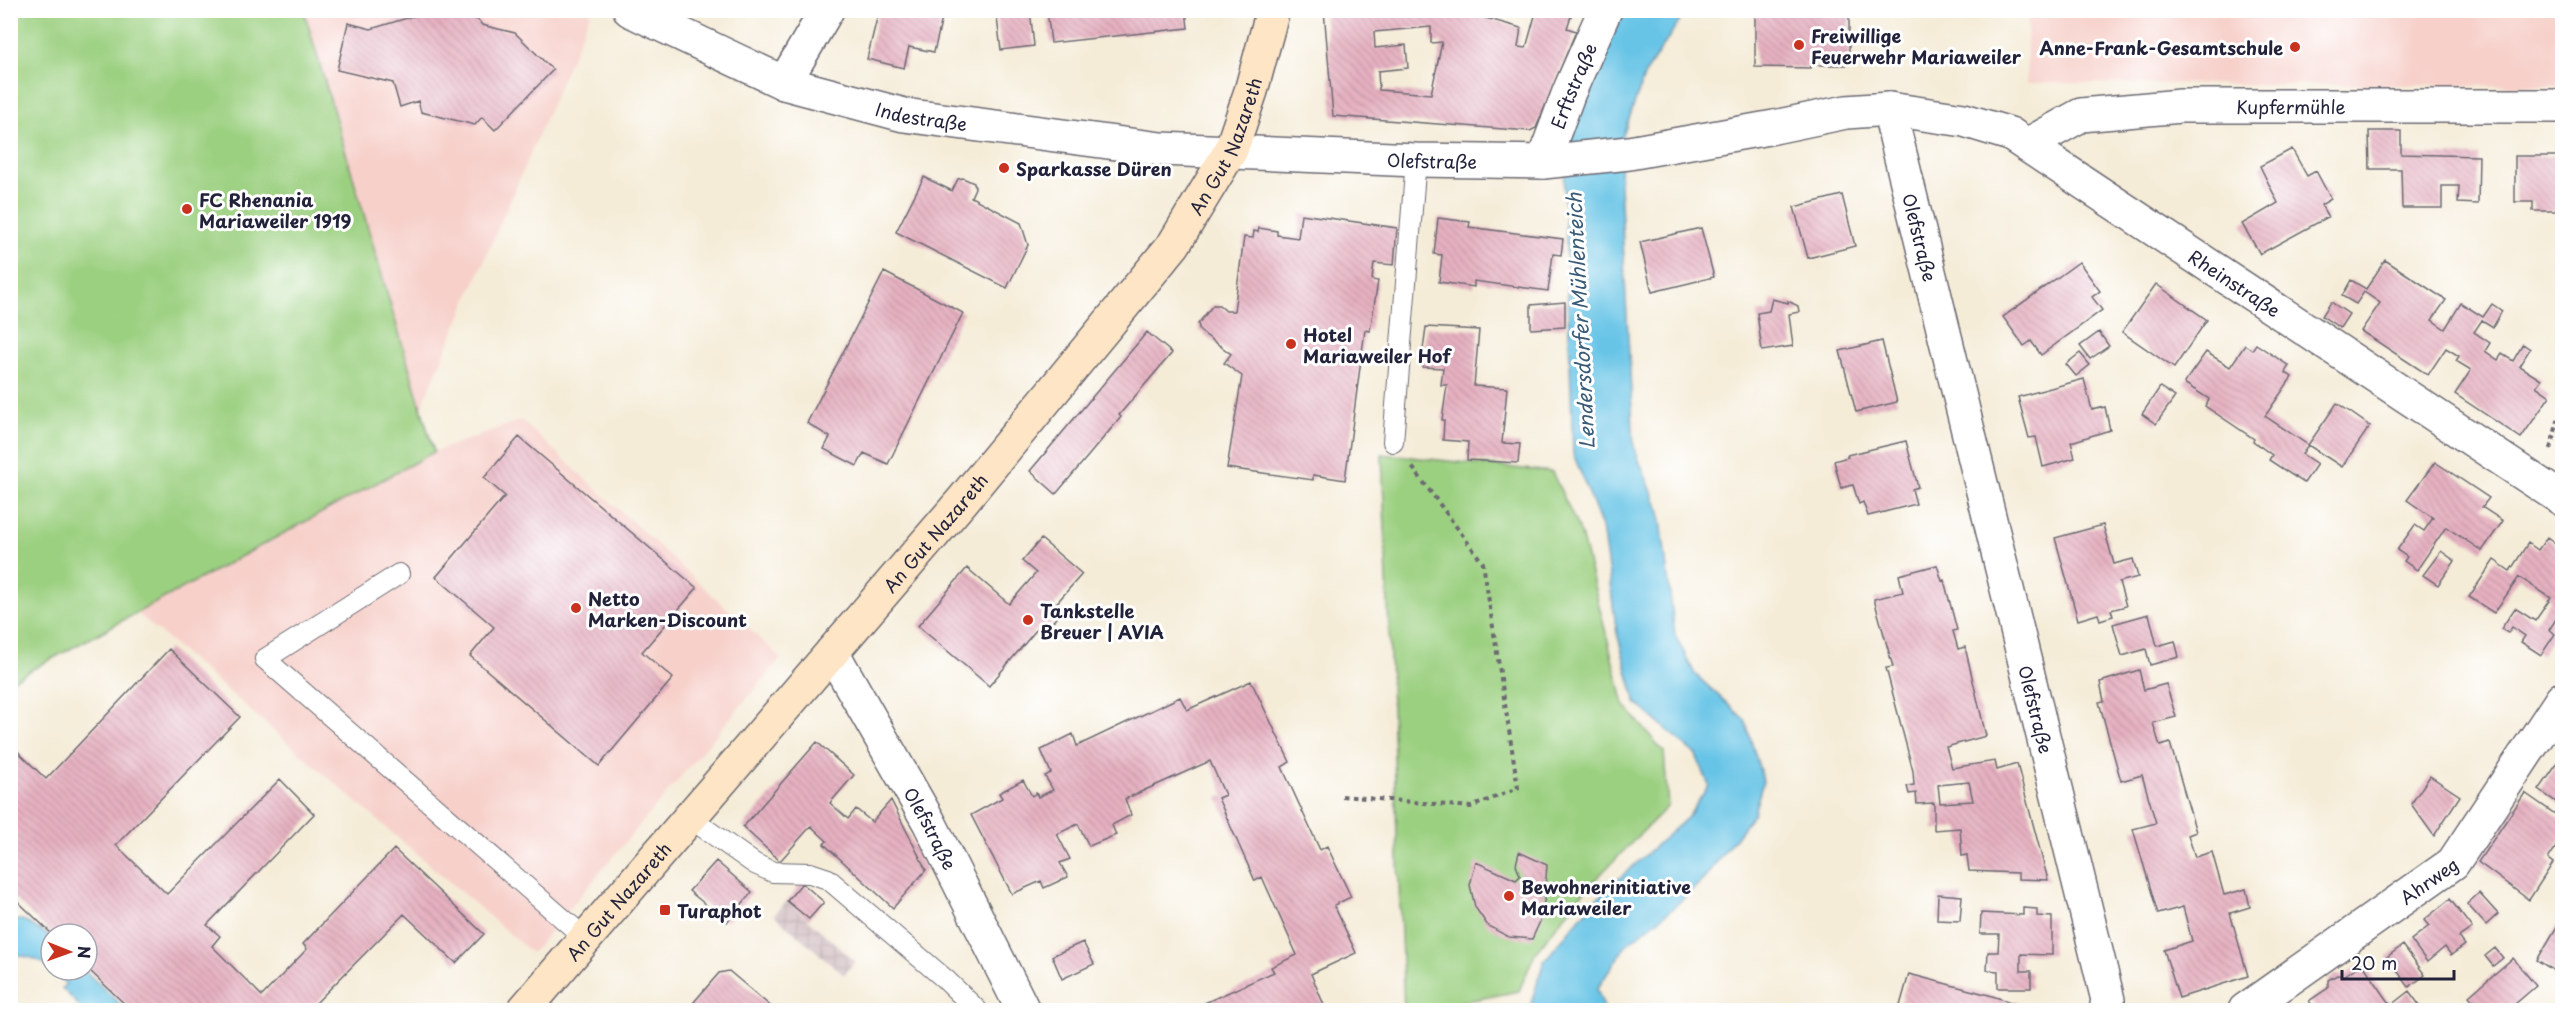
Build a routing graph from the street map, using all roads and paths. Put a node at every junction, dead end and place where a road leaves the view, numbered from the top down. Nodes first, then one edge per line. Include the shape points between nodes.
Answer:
1 (630, 10) edge
2 (827, 10) edge
3 (1273, 10) edge
4 (1605, 10) edge
5 (784, 83) junction
6 (2562, 106) edge
7 (1889, 109) junction
8 (2027, 145) junction
9 (1231, 150) junction
10 (1416, 160) junction
11 (1551, 161) junction
12 (1393, 442) joint
13 (2562, 499) edge
14 (399, 574) dead end
15 (832, 652) junction
16 (2562, 699) edge
17 (1342, 796) dead end
18 (690, 818) junction
19 (585, 938) junction
20 (528, 1009) edge
21 (977, 1011) edge
22 (1023, 1011) edge
23 (2106, 1011) edge
24 (2245, 1011) edge

1 - 5 street, Indestraße
2 - 5 street
3 - 9 main road, An Gut Nazareth
4 - 11 street, Erftstraße via 1569,92
5 - 9 street, Indestraße via 904,115 1125,145
6 - 8 street, Kupfermühle via 2181,106 2081,115
7 - 8 street, Rheinstraße via 1964,120 2010,134
7 - 11 street, Olefstraße via 1846,112 1629,153
7 - 23 street, Olefstraße via 2108,1000
8 - 13 street, Rheinstraße
9 - 10 street, Olefstraße
9 - 15 main road, An Gut Nazareth via 1174,244
10 - 11 street, Olefstraße
10 - 12 lane
12 - 17 path via 1483,563 1518,788 1471,807
14 - 19 lane via 265,659
15 - 18 main road, An Gut Nazareth
15 - 22 street, Olefstraße via 929,822
16 - 24 street, Ahrweg via 2453,863
18 - 19 main road, An Gut Nazareth
18 - 21 lane via 755,864 773,872 810,873 828,879
19 - 20 main road, An Gut Nazareth

